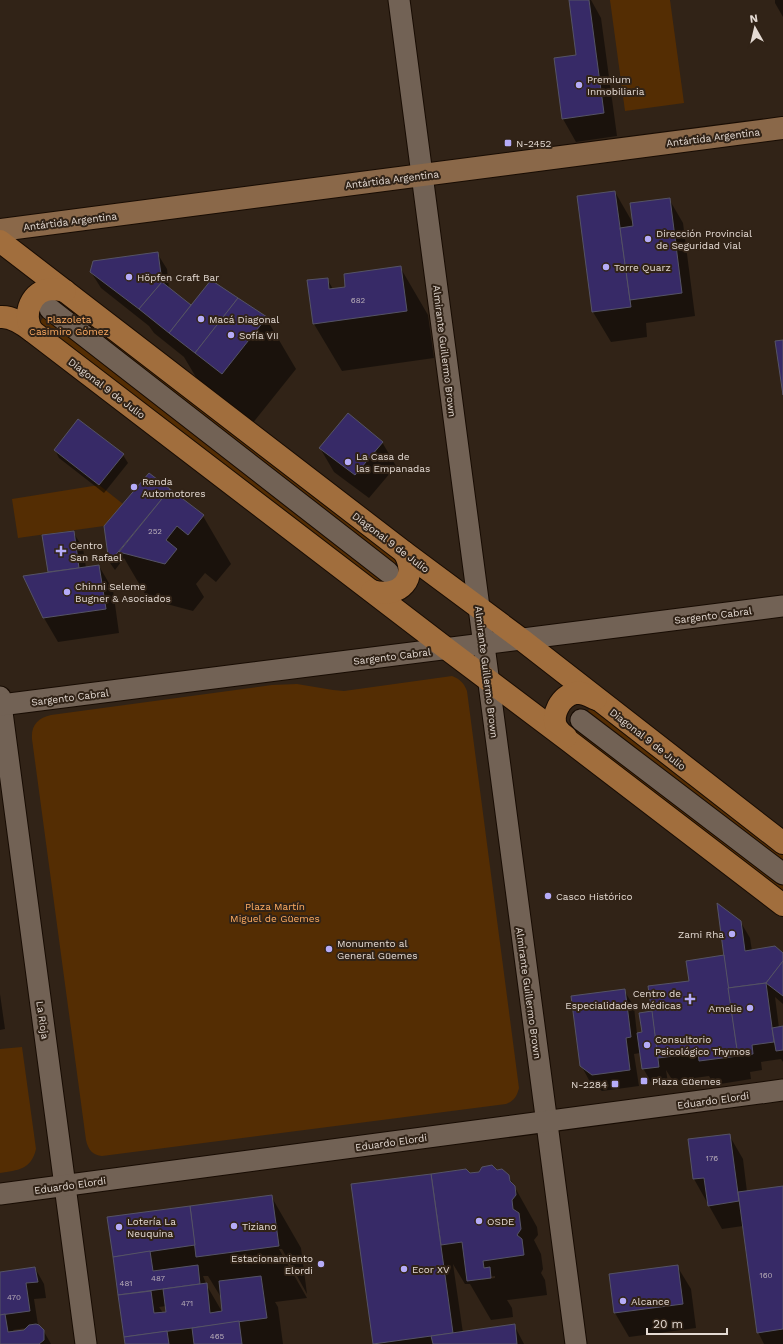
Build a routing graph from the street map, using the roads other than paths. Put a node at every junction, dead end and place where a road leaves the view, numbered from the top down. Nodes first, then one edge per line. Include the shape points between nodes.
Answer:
1 (399, 0) edge
2 (783, 128) edge
3 (423, 175) junction
4 (0, 230) edge
5 (0, 241) edge
6 (65, 291) junction
7 (50, 310) dead end
8 (0, 317) edge
9 (32, 331) junction
10 (404, 552) junction
11 (388, 572) dead end
12 (372, 591) junction
13 (783, 606) edge
14 (479, 609) junction
15 (521, 639) junction
16 (483, 644) junction
17 (447, 649) junction
18 (488, 680) junction
19 (597, 700) junction
20 (0, 702) edge
21 (581, 720) dead end
22 (569, 741) junction
23 (783, 843) edge
24 (783, 874) edge
25 (783, 905) edge
26 (783, 1090) edge
27 (546, 1122) junction
28 (65, 1186) junction
29 (0, 1194) edge
30 (86, 1344) edge
31 (576, 1344) edge

1 - 3 street, Almirante Guillermo Brown
2 - 3 main road, Antártida Argentina
3 - 4 main road, Antártida Argentina
3 - 14 street, Almirante Guillermo Brown
5 - 6 main road, Diagonal 9 de Julio
6 - 9 main road via 52,289 32,300 27,314
6 - 10 main road, Diagonal 9 de Julio
7 - 11 street
8 - 9 main road, Diagonal 9 de Julio via 14,320
9 - 12 main road, Diagonal 9 de Julio
10 - 12 main road via 410,568 406,582 395,592 384,594
10 - 14 main road, Diagonal 9 de Julio
12 - 17 main road, Diagonal 9 de Julio
13 - 15 street, Sargento Cabral
14 - 15 main road, Diagonal 9 de Julio
14 - 16 street, Almirante Guillermo Brown
15 - 16 street, Sargento Cabral
15 - 19 main road, Diagonal 9 de Julio
16 - 17 street, Sargento Cabral
16 - 18 street, Almirante Guillermo Brown
17 - 18 main road, Diagonal 9 de Julio
17 - 20 street, Sargento Cabral
18 - 22 main road, Diagonal 9 de Julio
18 - 27 street, Almirante Guillermo Brown
19 - 22 main road via 587,694 574,694 566,697 558,707 555,720 557,728
19 - 23 main road, Diagonal 9 de Julio
20 - 28 street, La Rioja
21 - 24 street
22 - 25 main road, Diagonal 9 de Julio
26 - 27 street, Eduardo Elordi
27 - 28 street, Eduardo Elordi
27 - 31 street, Almirante Guillermo Brown
28 - 29 street, Eduardo Elordi
28 - 30 street, La Rioja

